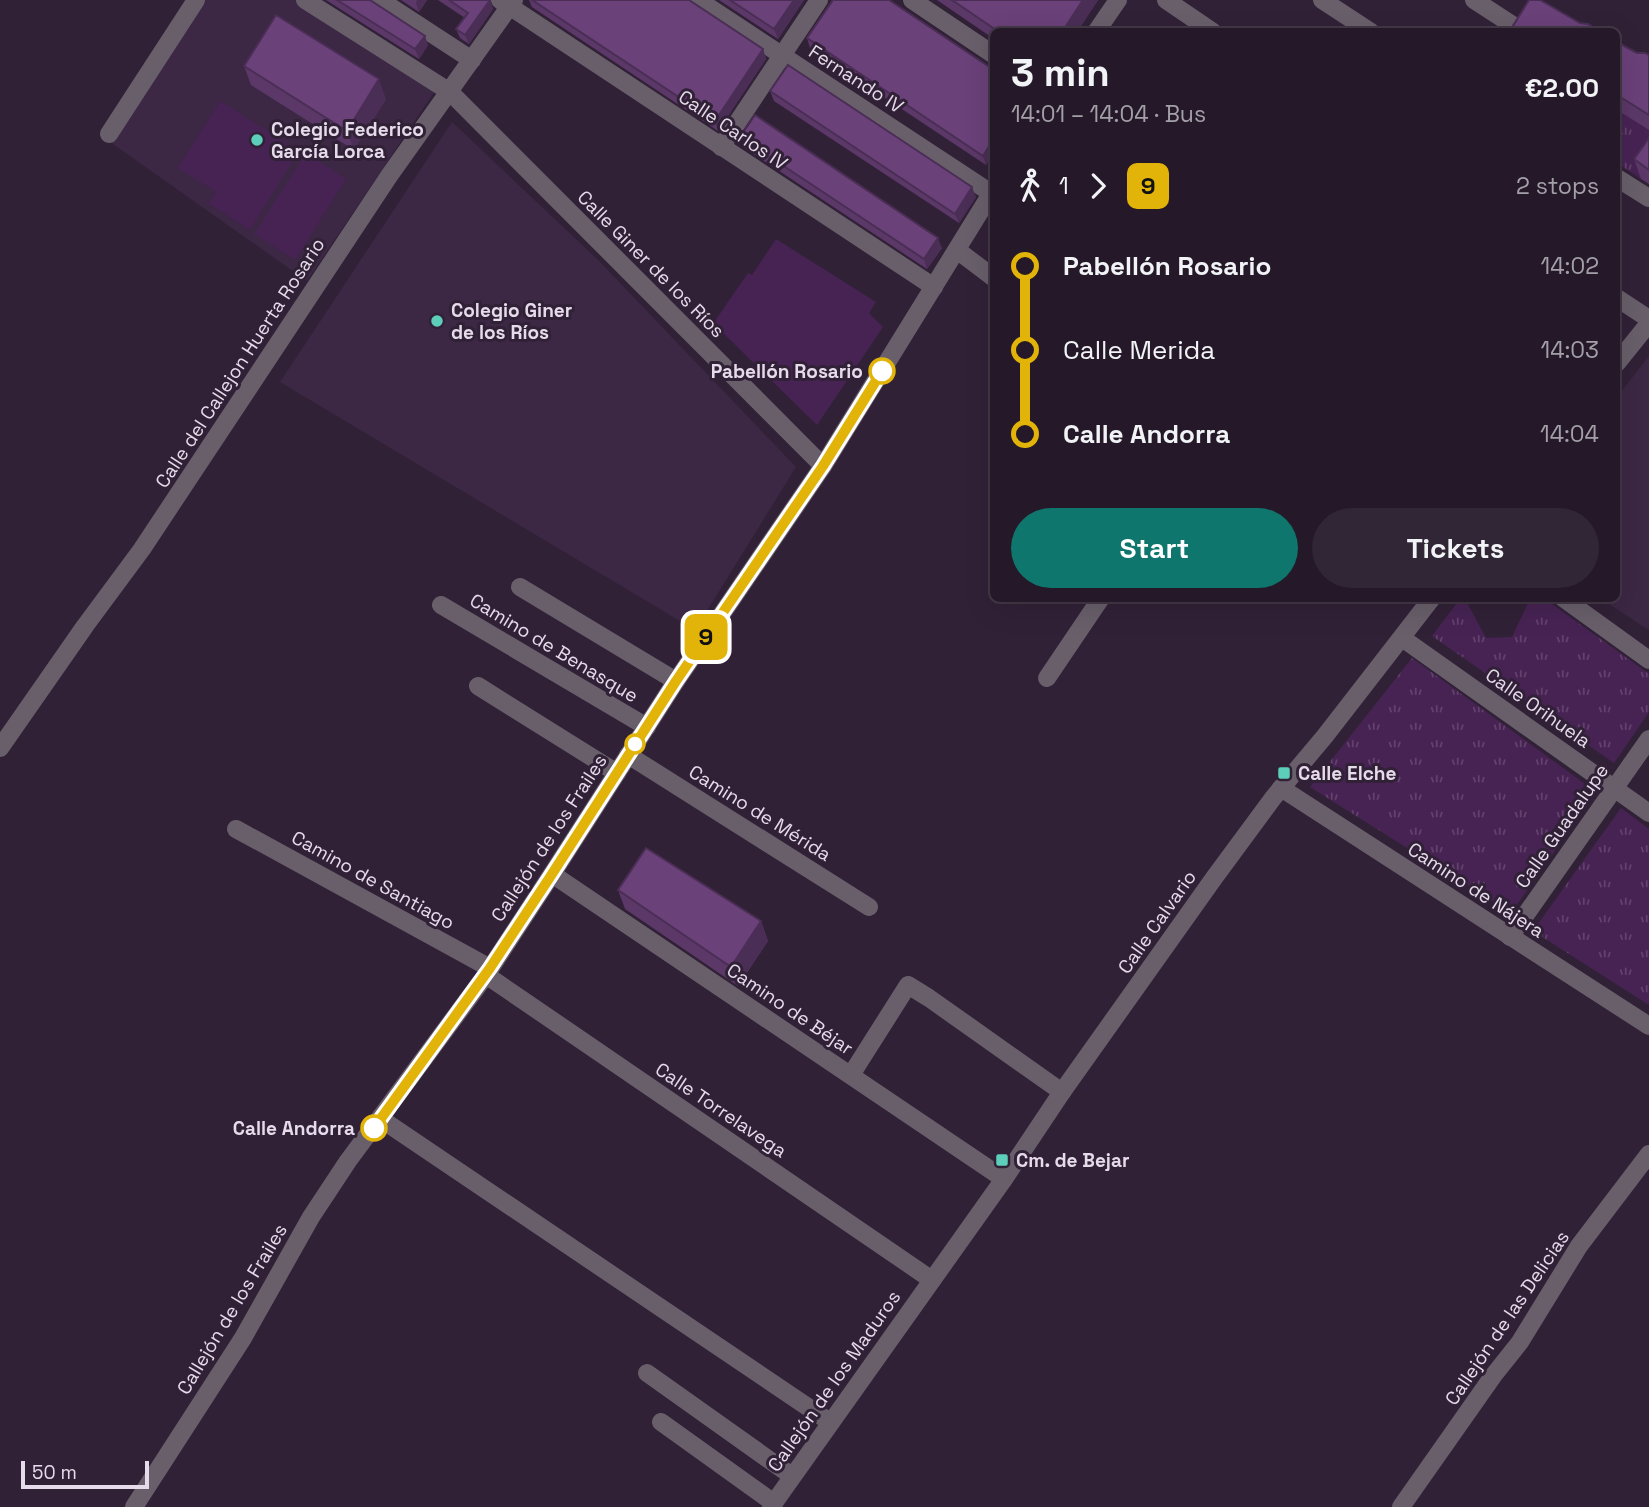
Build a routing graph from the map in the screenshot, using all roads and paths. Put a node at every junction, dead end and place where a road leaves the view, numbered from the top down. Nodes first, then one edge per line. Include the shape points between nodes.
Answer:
1 (196, 0) edge
2 (305, 0) edge
3 (380, 0) edge
4 (698, 0) edge
5 (819, 0) edge
6 (912, 0) edge
7 (1118, 0) edge
8 (1166, 0) edge
9 (1321, 0) edge
10 (1474, 0) edge
11 (508, 2) edge
12 (1516, 24) edge
13 (1101, 28) edge
14 (1207, 28) edge
15 (1365, 28) edge
16 (990, 52) edge
17 (782, 56) junction
18 (472, 60) junction
19 (450, 92) junction
20 (109, 134) dead end
21 (721, 147) junction
22 (1620, 180) edge
23 (990, 189) edge
24 (990, 196) edge
25 (1649, 198) edge
26 (957, 250) junction
27 (990, 275) edge
28 (934, 287) junction
29 (1620, 300) edge
30 (1649, 321) edge
31 (1620, 359) edge
32 (823, 466) junction
33 (520, 587) dead end
34 (1098, 602) edge
35 (1429, 602) edge
36 (1569, 602) edge
37 (441, 605) dead end
38 (1402, 638) junction
39 (1649, 660) edge
40 (1047, 678) dead end
41 (676, 681) junction
42 (478, 686) dead end
43 (647, 727) junction
44 (1649, 738) edge
45 (0, 748) edge
46 (628, 755) junction
47 (617, 773) junction
48 (1614, 788) junction
49 (1281, 789) junction
50 (1649, 813) edge
51 (236, 829) dead end
52 (552, 874) junction
53 (869, 907) dead end
54 (1510, 937) junction
55 (488, 972) junction
56 (1649, 1026) edge
57 (850, 1075) junction
58 (1062, 1092) junction
59 (381, 1119) junction
60 (1649, 1154) edge
61 (1004, 1179) junction
62 (932, 1280) junction
63 (647, 1373) dead end
64 (661, 1422) dead end
65 (830, 1422) junction
66 (792, 1476) junction
67 (772, 1505) edge
68 (134, 1507) edge
69 (1401, 1507) edge

1 - 20 street
2 - 19 street, Calle Giner de los Ríos
3 - 18 street
4 - 17 street, Fernando IV
5 - 17 street
6 - 16 street
7 - 13 street
8 - 14 street
9 - 15 street
10 - 12 street
11 - 18 street, Calle del Callejon Huerta Rosario
11 - 21 street, Calle Carlos IV
17 - 21 street
17 - 23 street, Fernando IV
18 - 19 street, Calle del Callejon Huerta Rosario
19 - 32 street, Calle Giner de los Ríos
19 - 45 street, Calle del Callejon Huerta Rosario via 381,187 142,549
21 - 28 street, Calle Carlos IV
22 - 25 street
24 - 26 street, Callejón de los Frailes
26 - 27 street
26 - 28 street, Callejón de los Frailes
28 - 32 street, Callejón de los Frailes
29 - 30 street
30 - 31 street
32 - 41 street, Callejón de los Frailes
33 - 41 street
34 - 40 street
35 - 38 street, Calle Calvario
36 - 39 street
37 - 43 street, Camino de Benasque
38 - 48 street, Calle Orihuela
38 - 49 street, Calle Calvario
41 - 43 street, Callejón de los Frailes
42 - 47 street
43 - 46 street, Callejón de los Frailes
44 - 48 street, Calle Guadalupe
46 - 47 street, Callejón de los Frailes
46 - 53 street, Camino de Mérida
47 - 52 street, Callejón de los Frailes
48 - 50 street, Calle Orihuela
48 - 54 street, Calle Guadalupe
49 - 54 street, Camino de Nájera
49 - 58 street, Calle Calvario
51 - 55 street, Camino de Santiago
52 - 55 street, Callejón de los Frailes
52 - 57 street, Camino de Béjar
54 - 56 street, Camino de Nájera
55 - 59 street, Callejón de los Frailes
55 - 62 street, Calle Torrelavega
57 - 58 street via 908,985
57 - 61 street, Camino de Béjar
58 - 61 street, Calle Calvario
59 - 65 street
59 - 68 street, Callejón de los Frailes via 311,1217 243,1338
60 - 69 street, Callejón de las Delicias via 1580,1246 1520,1342
61 - 62 street, Calle Calvario
62 - 65 street, Callejón de los Maduros
63 - 66 street
64 - 67 street
65 - 66 street, Callejón de los Maduros
66 - 67 street, Callejón de los Maduros

